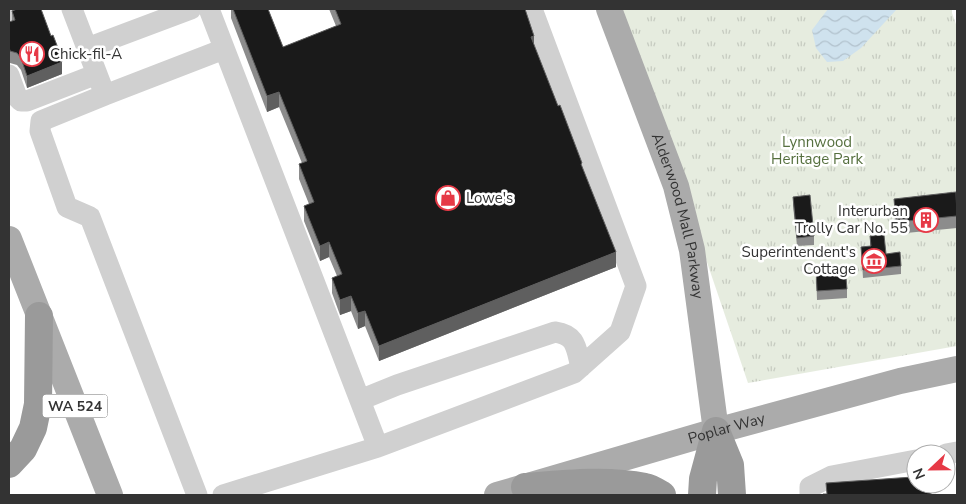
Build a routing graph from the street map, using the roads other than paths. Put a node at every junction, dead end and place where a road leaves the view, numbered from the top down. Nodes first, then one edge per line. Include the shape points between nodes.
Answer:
1 (15, 9) edge
2 (72, 9) edge
3 (532, 9) edge
4 (609, 9) edge
5 (195, 10) edge
6 (9, 11) edge
7 (87, 48) junction
8 (224, 49) junction
9 (97, 74) junction
10 (9, 75) edge
11 (105, 95) junction
12 (9, 239) edge
13 (39, 316) junction
14 (581, 367) junction
15 (957, 369) edge
16 (360, 400) junction
17 (716, 432) junction
18 (378, 447) junction
19 (906, 462) edge
20 (9, 464) edge
21 (524, 487) junction
22 (110, 495) edge
23 (197, 495) edge
24 (223, 495) edge
25 (497, 495) edge
26 (662, 495) edge
27 (702, 495) edge
28 (732, 495) edge
29 (810, 495) edge

1 - 6 lane
2 - 7 lane
3 - 14 lane via 636,286 620,332
4 - 17 main road, Alderwood Mall Parkway via 679,196 692,250
5 - 7 lane
5 - 8 lane
7 - 9 lane
8 - 11 lane
8 - 16 lane
9 - 10 lane via 27,101 17,97
9 - 11 lane
11 - 23 lane via 41,121 40,131 67,207 90,217
12 - 13 main road, WA 524
13 - 20 highway via 38,404 33,428
13 - 22 main road, WA 524
14 - 16 lane via 571,338 555,332
14 - 18 lane via 574,373
15 - 17 main road, Poplar Way via 900,381
16 - 18 lane
17 - 21 main road, Poplar Way
17 - 27 highway
17 - 28 highway via 730,465
18 - 24 lane
19 - 29 lane via 832,476 810,487
21 - 25 main road, Poplar Way
21 - 26 highway via 616,484 646,487

